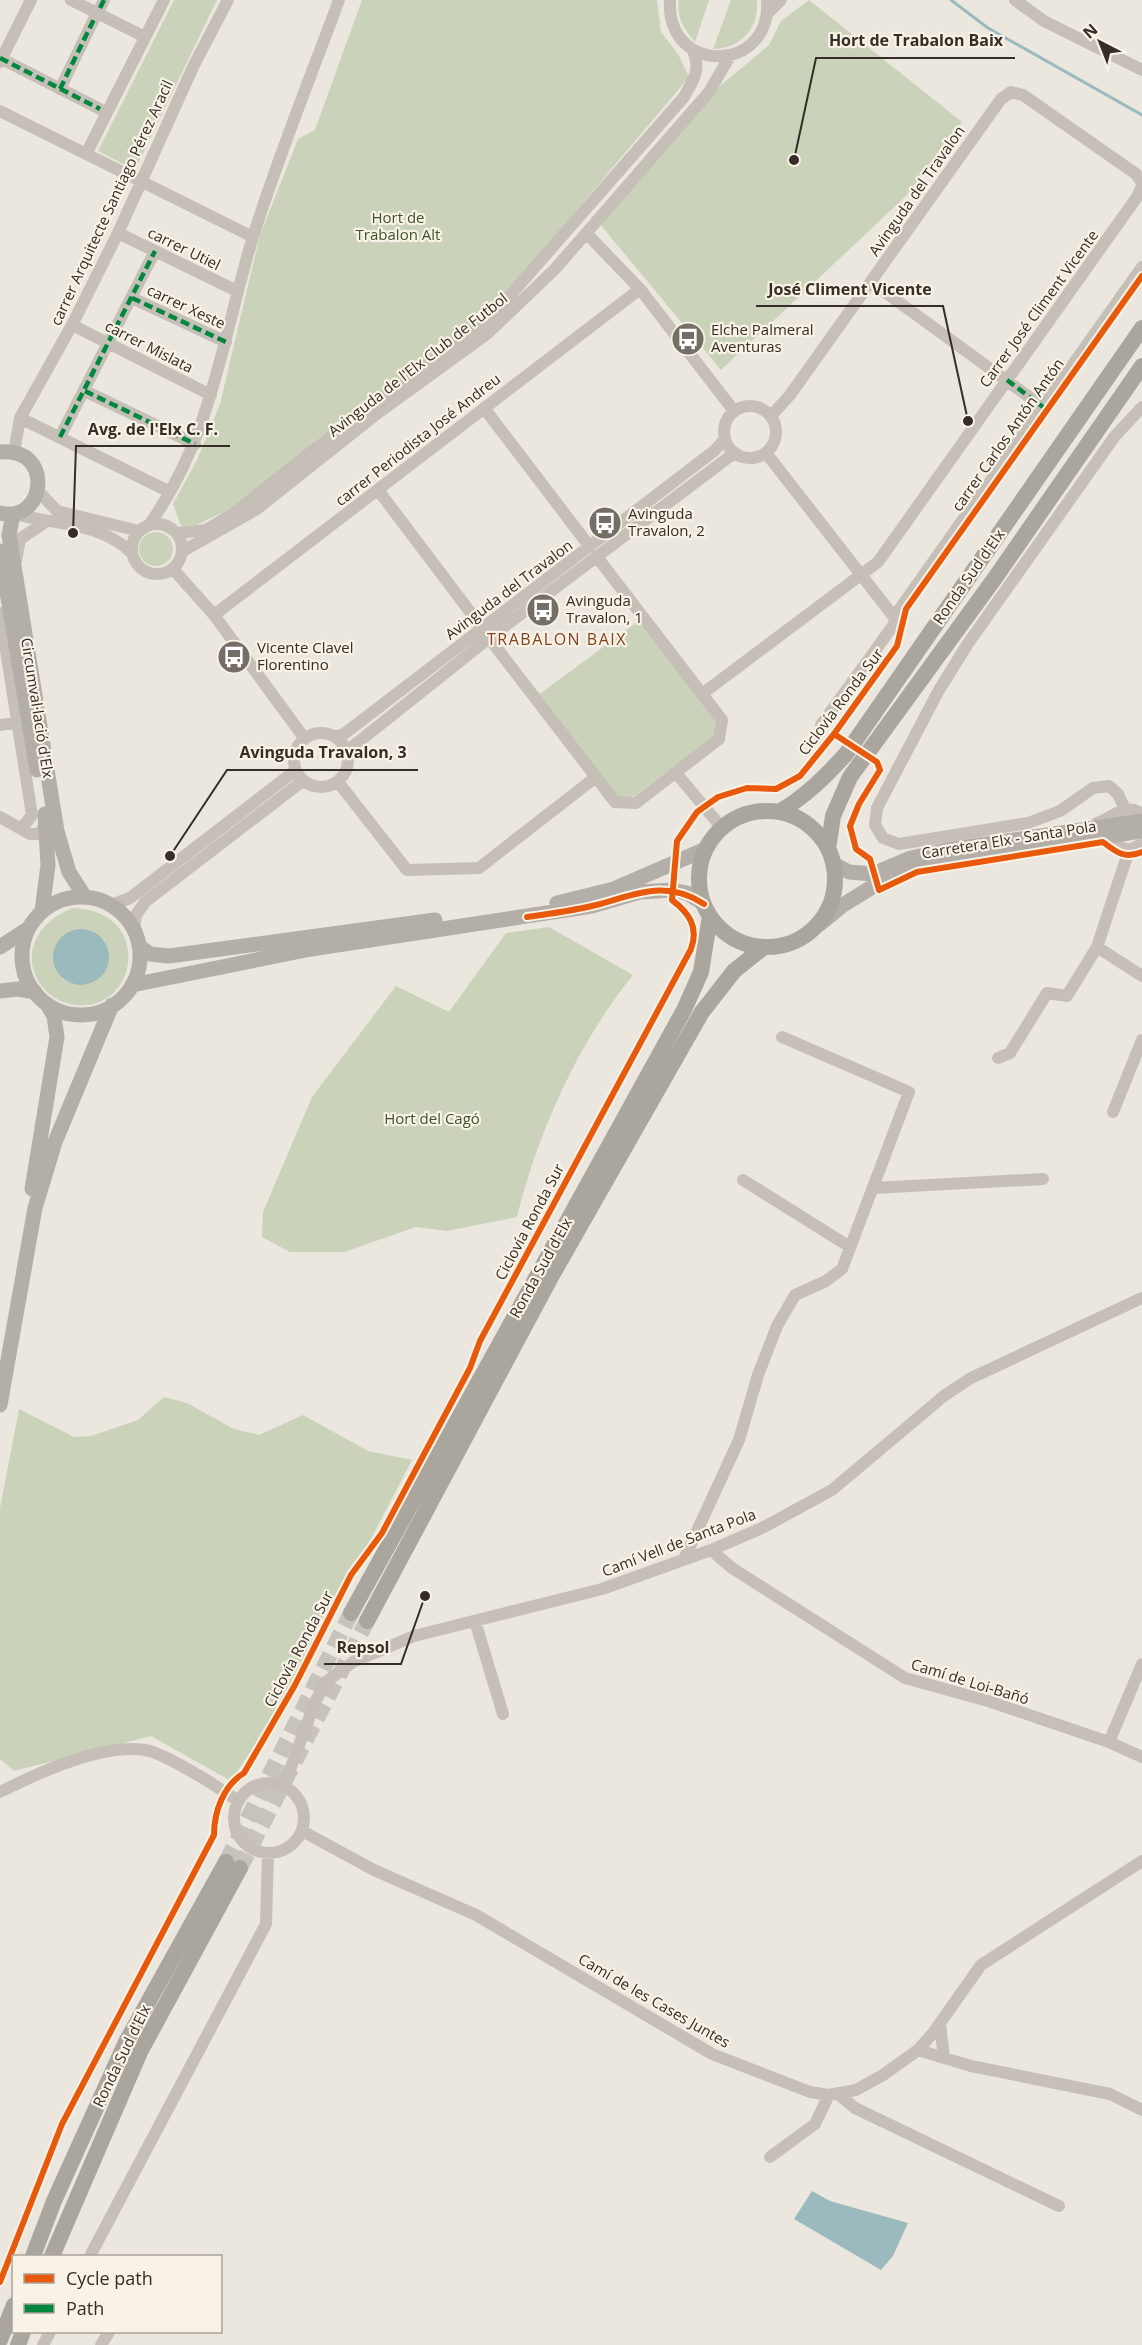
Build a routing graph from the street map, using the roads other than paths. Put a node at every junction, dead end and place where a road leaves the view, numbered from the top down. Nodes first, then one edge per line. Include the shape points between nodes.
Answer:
1 (31, 0) edge
2 (71, 0) edge
3 (164, 0) edge
4 (228, 0) edge
5 (339, 0) edge
6 (670, 0) edge
7 (767, 0) edge
8 (781, 0) edge
9 (1015, 0) edge
10 (100, 8) edge
11 (768, 13) junction
12 (145, 37) junction
13 (693, 50) junction
14 (730, 56) junction
15 (1, 59) edge
16 (1142, 70) edge
17 (60, 89) junction
18 (100, 109) dead end
19 (0, 111) edge
20 (86, 154) junction
21 (140, 181) junction
22 (1142, 185) edge
23 (118, 233) junction
24 (586, 233) junction
25 (254, 237) junction
26 (155, 251) junction
27 (1142, 267) edge
28 (871, 282) junction
29 (640, 289) junction
30 (237, 291) junction
31 (132, 298) junction
32 (72, 325) junction
33 (1142, 328) edge
34 (226, 342) junction
35 (109, 344) junction
36 (1142, 366) edge
37 (1007, 380) junction
38 (85, 391) junction
39 (211, 395) junction
40 (1043, 407) junction
41 (1142, 407) edge
42 (484, 408) junction
43 (734, 411) junction
44 (771, 416) junction
45 (20, 418) junction
46 (60, 437) junction
47 (725, 439) junction
48 (195, 444) junction
49 (7, 452) edge
50 (766, 453) junction
51 (737, 454) junction
52 (378, 490) junction
53 (38, 491) junction
54 (170, 492) junction
55 (9, 514) edge
56 (47, 521) junction
57 (144, 528) junction
58 (172, 529) junction
59 (0, 551) edge
60 (183, 551) junction
61 (593, 552) junction
62 (132, 553) junction
63 (15, 568) junction
64 (173, 569) junction
65 (859, 575) junction
66 (0, 613) edge
67 (214, 615) junction
68 (894, 617) junction
69 (0, 618) edge
70 (486, 633) junction
71 (702, 694) junction
72 (17, 722) junction
73 (0, 725) edge
74 (821, 725) dead end
75 (335, 737) junction
76 (305, 739) junction
77 (347, 751) junction
78 (296, 770) junction
79 (676, 773) junction
80 (596, 777) junction
81 (338, 782) junction
82 (306, 783) junction
83 (1125, 809) junction
84 (779, 812) junction
85 (1142, 814) edge
86 (46, 816) junction
87 (0, 817) edge
88 (1142, 821) edge
89 (722, 828) junction
90 (21, 829) junction
91 (1070, 831) junction
92 (1142, 831) edge
93 (1109, 836) junction
94 (1142, 844) edge
95 (706, 849) junction
96 (1129, 850) junction
97 (831, 856) junction
98 (85, 897) junction
99 (111, 905) junction
100 (707, 910) junction
101 (42, 911) junction
102 (820, 924) junction
103 (29, 928) junction
104 (134, 930) junction
105 (139, 946) junction
106 (0, 947) edge
107 (764, 947) junction
108 (1097, 947) junction
109 (1142, 976) edge
110 (132, 985) junction
111 (0, 991) edge
112 (34, 992) junction
113 (47, 1004) junction
114 (112, 1005) junction
115 (782, 1037) dead end
116 (1142, 1040) edge
117 (998, 1058) dead end
118 (1113, 1112) dead end
119 (1043, 1179) dead end
120 (743, 1180) dead end
121 (873, 1188) junction
122 (32, 1208) junction
123 (850, 1247) junction
124 (1142, 1298) edge
125 (0, 1356) edge
126 (0, 1405) edge
127 (711, 1550) junction
128 (684, 1559) junction
129 (351, 1613) tunnel mouth
130 (367, 1621) tunnel mouth
131 (474, 1621) junction
132 (1142, 1664) edge
133 (503, 1714) dead end
134 (1109, 1742) junction
135 (1142, 1757) edge
136 (284, 1786) junction
137 (0, 1792) edge
138 (238, 1801) junction
139 (302, 1831) junction
140 (268, 1854) junction
141 (1142, 1861) edge
142 (940, 2024) junction
143 (918, 2050) junction
144 (944, 2058) junction
145 (833, 2094) junction
146 (1142, 2110) edge
147 (770, 2157) dead end
148 (1059, 2206) dead end
149 (33, 2255) edge
150 (52, 2255) edge
151 (91, 2255) edge
152 (12, 2311) edge
153 (0, 2340) edge

1 - 15 street
2 - 12 street
3 - 12 street
4 - 21 street, carrer Arquitecte Santiago Pérez Aracil
5 - 25 street
6 - 13 street via 669,14 675,31
7 - 11 street
8 - 11 street
9 - 16 street via 1044,21
10 - 17 street
11 - 14 street via 760,34 745,49
12 - 20 street
13 - 14 street via 715,57
13 - 58 street, Avinguda de l'Elx Club de Futbol via 697,75 684,97 494,315 234,514 206,530
14 - 24 street, Avinguda de l'Elx Club de Futbol via 709,92
15 - 17 street
17 - 18 street
19 - 20 street
20 - 21 street
21 - 23 street, carrer Arquitecte Santiago Pérez Aracil
21 - 25 street
22 - 28 street, Avinguda del Travalon via 1136,174 1023,95 1011,92 1001,99
22 - 37 street, Carrer José Climent Vicente
23 - 26 street, carrer Utiel
23 - 32 street, carrer Arquitecte Santiago Pérez Aracil
24 - 29 street
24 - 60 street, Avinguda de l'Elx Club de Futbol via 526,299 487,334 257,508
25 - 30 street
26 - 30 street, carrer Utiel
26 - 31 street
27 - 40 street, carrer Carlos Antón Antón
28 - 37 street
28 - 44 street, Avinguda del Travalon
29 - 42 street, carrer Periodista José Andreu
29 - 43 street
30 - 34 street
31 - 34 street, carrer Xeste
31 - 35 street
32 - 35 street, carrer Mislata
32 - 45 street, carrer Arquitecte Santiago Pérez Aracil
33 - 84 highway, Ronda Sud d'Elx via 846,754 820,783
34 - 39 street
35 - 38 street
35 - 39 street, carrer Mislata
36 - 97 highway, Ronda Sud d'Elx via 850,777 833,816
37 - 40 street
37 - 65 street, Carrer José Climent Vicente via 878,562
38 - 46 street
38 - 48 street
39 - 48 street
40 - 68 street, carrer Carlos Antón Antón
41 - 83 street via 1115,436 967,645 877,808 875,825 883,838 899,844 938,839 1028,823 1060,811 1093,788 1109,786
42 - 52 street, carrer Periodista José Andreu
42 - 61 street
43 - 44 street via 751,406 762,408
43 - 47 street via 726,422
44 - 50 street via 777,435
45 - 46 street
45 - 49 street, carrer Arquitecte Santiago Pérez Aracil
46 - 54 street
47 - 51 street
47 - 61 street, Avinguda del Travalon
48 - 54 street
49 - 53 main road via 25,456 35,468
50 - 51 street via 750,458
50 - 65 street
51 - 61 street, Avinguda del Travalon
52 - 67 street, carrer Periodista José Andreu
52 - 70 street
53 - 55 main road via 28,506
53 - 57 street via 57,511
54 - 57 street
54 - 58 street
55 - 56 street
55 - 63 main road, Circumval·lació d'Elx
56 - 62 street via 103,532
56 - 63 street via 20,539
57 - 58 street
57 - 62 street via 133,541
58 - 60 street
59 - 86 main road, Circumval·lació d'Elx
60 - 64 street
61 - 70 street, Avinguda del Travalon
61 - 71 street
62 - 64 street via 144,570 164,573
63 - 98 main road, Circumval·lació d'Elx via 57,831 69,872
64 - 67 street
65 - 68 street
65 - 71 street, Carrer José Climent Vicente
66 - 69 street
67 - 76 street
68 - 74 street, carrer Carlos Antón Antón via 895,623
69 - 72 street
70 - 75 street, Avinguda del Travalon
70 - 77 street, Avinguda del Travalon
70 - 80 street
71 - 79 street via 722,720 719,739
72 - 73 street
72 - 90 street via 32,815
75 - 76 street via 322,733
75 - 77 street
76 - 78 street via 296,750
77 - 81 street via 347,769
78 - 82 street
78 - 99 street via 130,898
79 - 80 street via 636,804 615,802
79 - 89 street
80 - 81 street via 479,868 407,870
81 - 82 street via 319,787
82 - 104 street via 300,783 145,902 136,915
83 - 85 street
83 - 91 street via 1110,819
84 - 89 highway via 759,811
84 - 97 highway via 816,831
86 - 90 street via 39,834
86 - 101 main road, Circumval·lació d'Elx via 48,865
87 - 90 street
88 - 91 main road, Carretera Elx - Santa Pola
89 - 95 highway
91 - 97 main road, Carretera Elx - Santa Pola via 946,850 911,858 873,874 849,872
92 - 93 main road, Carretera Elx - Santa Pola
93 - 96 street
93 - 102 main road, Carretera Elx - Santa Pola via 919,866 877,884
94 - 96 street
95 - 100 highway via 699,886
95 - 105 main road via 614,890 551,904 169,956 150,954
96 - 108 street
97 - 102 highway via 833,896
98 - 99 main road
98 - 101 main road via 55,903
99 - 104 main road
100 - 107 highway via 724,932
100 - 110 main road via 687,893 640,892 592,906 311,949
100 - 129 highway, Ronda Sud d'Elx via 701,972 684,1010
101 - 103 main road
102 - 107 highway via 783,945
103 - 106 main road
103 - 112 main road via 22,961
104 - 105 main road
105 - 110 main road via 139,966
107 - 130 highway, Ronda Sud d'Elx via 734,971 702,1012 551,1277
108 - 109 street
108 - 117 street via 1067,996 1047,993 1010,1053
110 - 114 main road
111 - 112 main road
112 - 113 main road
113 - 114 main road via 63,1012 80,1014
113 - 122 main road via 54,1016 57,1037
114 - 122 main road
115 - 121 street via 909,1092
116 - 118 street
119 - 121 street
120 - 123 street
121 - 123 street
122 - 125 main road
122 - 126 main road
123 - 128 street via 842,1269 795,1296 777,1326 739,1440
124 - 127 street, Camí Vell de Santa Pola via 971,1378 831,1490 762,1528
127 - 128 street, Camí Vell de Santa Pola
127 - 134 street, Camí de Loi-Bañó via 732,1568 904,1678
128 - 131 street, Camí Vell de Santa Pola via 602,1589
131 - 133 street
131 - 136 street, Camí Vell de Santa Pola via 414,1636 353,1662 327,1682 315,1702
132 - 134 street
134 - 135 street, Camí de Loi-Bañó
136 - 138 street via 263,1783
136 - 139 street via 299,1800
137 - 138 street via 109,1750 146,1750
138 - 140 street via 234,1825 238,1836 246,1845
139 - 140 street via 288,1848
139 - 145 street, Camí de les Cases Juntes via 374,1870 476,1915 712,2054 810,2092
140 - 151 street via 266,1924
141 - 142 street via 981,1965
142 - 143 street
142 - 144 street
143 - 144 street
143 - 145 street via 856,2090
144 - 146 street via 1110,2094
145 - 147 street via 815,2124
145 - 148 street
149 - 150 highway, Ronda Sud d'Elx via 126,2042 233,1865 140,2052
152 - 153 highway

